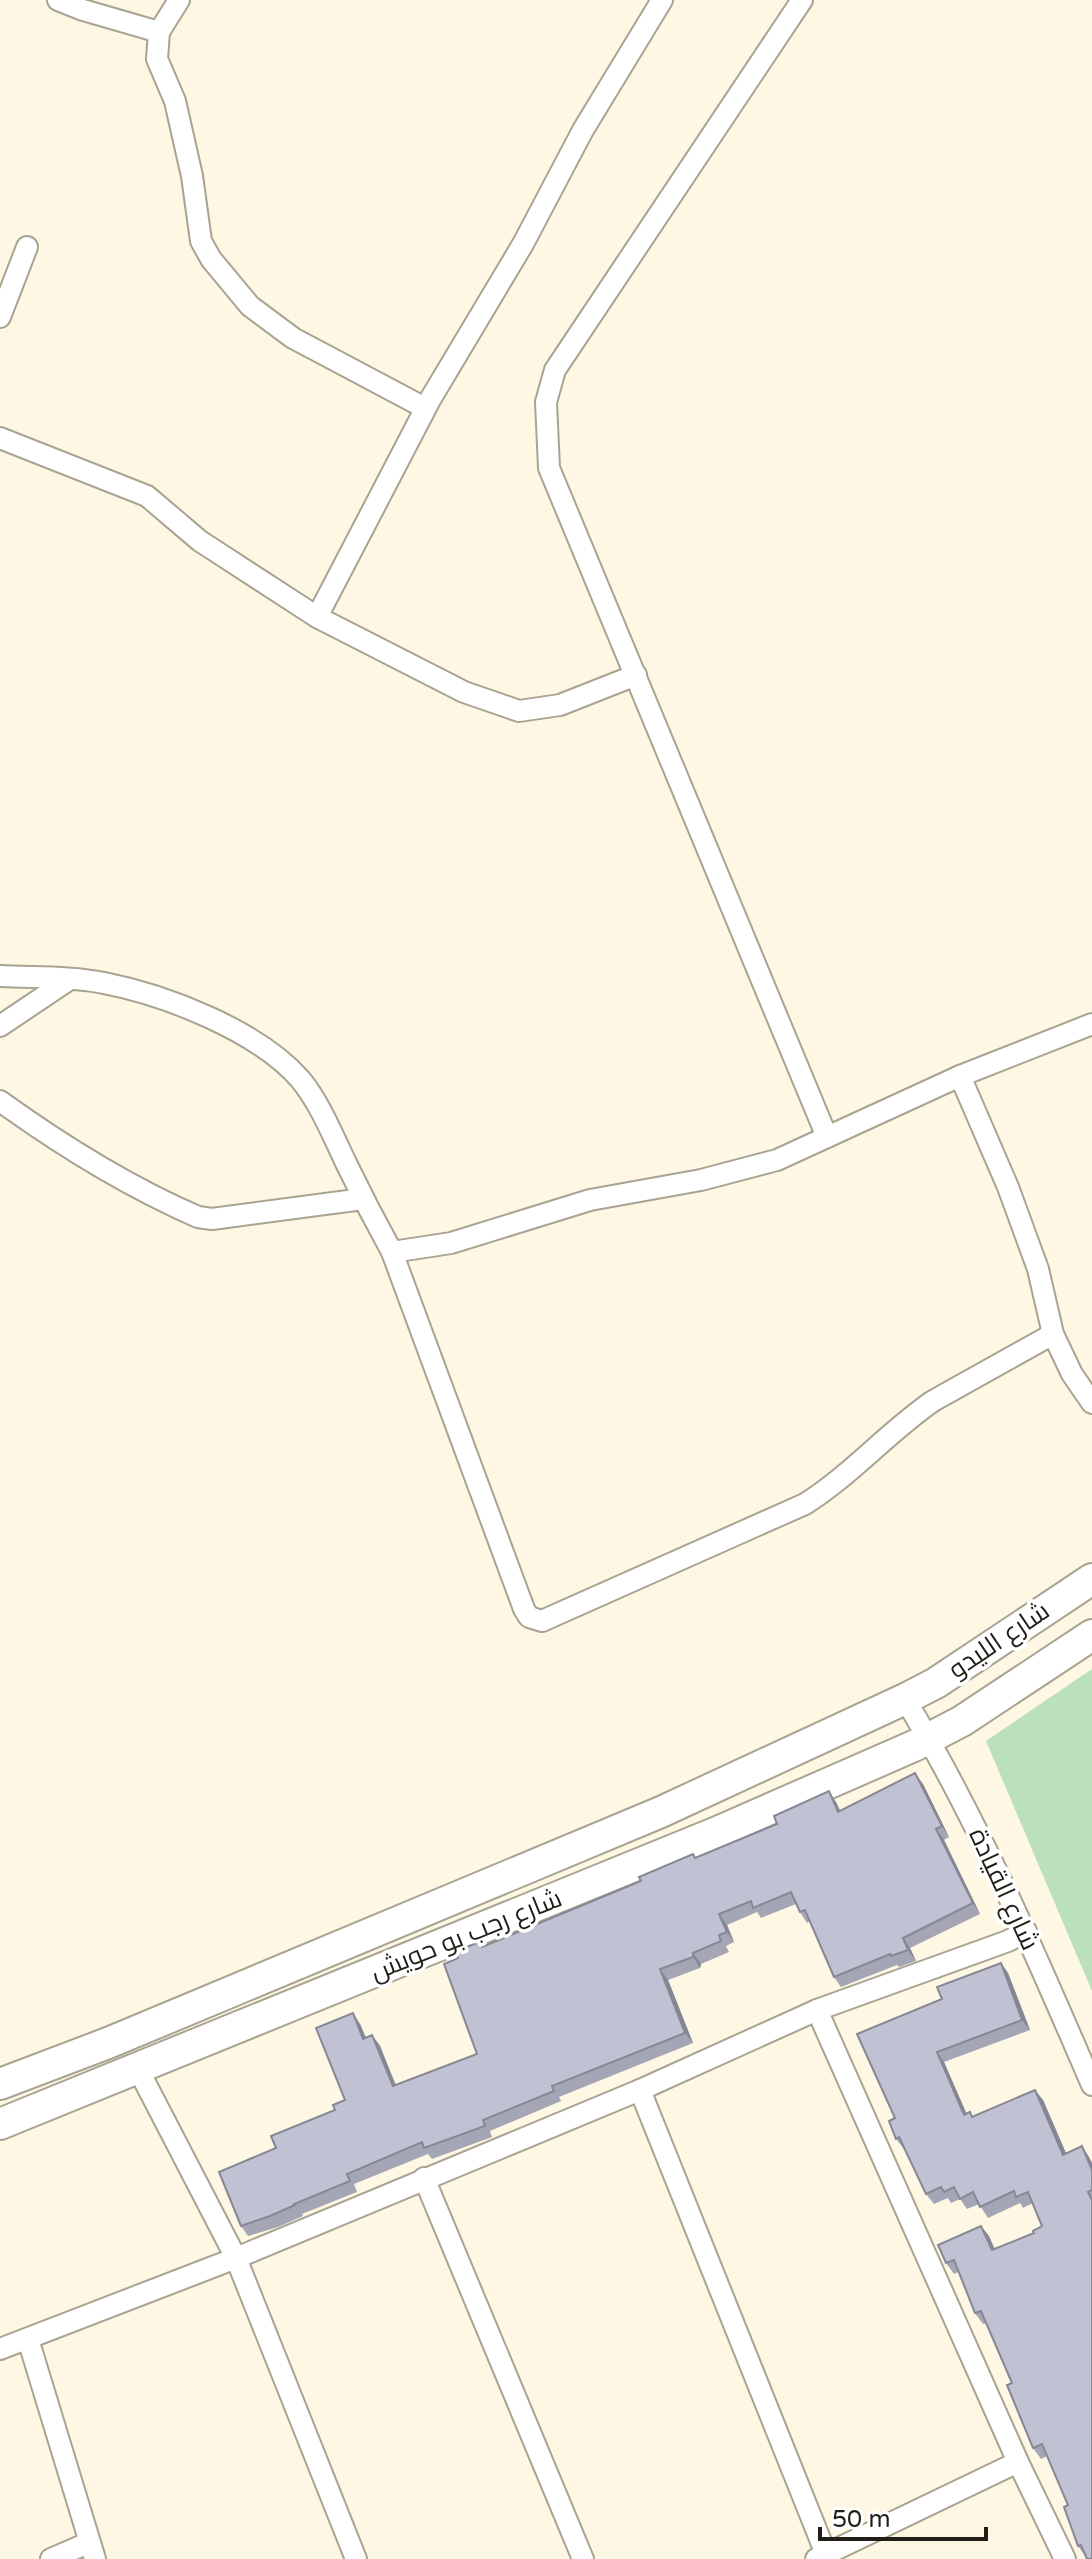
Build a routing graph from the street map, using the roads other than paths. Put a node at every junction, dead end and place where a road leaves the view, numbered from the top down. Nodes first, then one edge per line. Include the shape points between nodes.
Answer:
1 (58, 0) edge
2 (179, 0) edge
3 (662, 0) edge
4 (802, 0) edge
5 (159, 32) junction
6 (27, 247) dead end
7 (0, 317) edge
8 (425, 408) junction
9 (0, 438) edge
10 (317, 617) junction
11 (636, 675) junction
12 (0, 976) edge
13 (70, 979) junction
14 (1092, 1024) edge
15 (0, 1026) edge
16 (960, 1076) junction
17 (0, 1101) edge
18 (827, 1137) junction
19 (363, 1199) junction
20 (392, 1252) junction
21 (1053, 1334) junction
22 (1092, 1403) edge
23 (1092, 1579) edge
24 (1092, 1635) edge
25 (905, 1699) junction
26 (928, 1738) junction
27 (1026, 1931) junction
28 (817, 2010) junction
29 (138, 2069) junction
30 (0, 2084) edge
31 (1092, 2085) edge
32 (640, 2090) junction
33 (0, 2124) edge
34 (424, 2178) junction
35 (236, 2258) junction
36 (28, 2339) junction
37 (0, 2349) edge
38 (1018, 2462) junction
39 (91, 2551) edge
40 (820, 2556) edge
41 (51, 2559) edge
42 (356, 2559) edge
43 (583, 2559) edge
44 (1065, 2559) edge

1 - 5 street
2 - 5 street
3 - 8 street
4 - 11 street via 555,370 546,402 549,468
5 - 8 street via 157,59 175,101 201,241 211,259 250,306 293,338
6 - 7 street
8 - 10 street
9 - 10 street via 147,496 200,541
10 - 11 street via 464,692 519,711 560,705
11 - 18 street
12 - 13 street
13 - 15 street
13 - 19 street via 104,983 192,1010 273,1055 300,1080 326,1121
14 - 16 street
16 - 18 street
16 - 21 street via 1038,1269
17 - 19 street via 121,1178 198,1217
18 - 20 street via 777,1160 590,1200 451,1243
19 - 20 street
20 - 21 street via 524,1609 542,1621 805,1504 924,1408
21 - 22 street
23 - 25 main road, شارع الليدو
24 - 26 main road, شارع الليدو
25 - 26 street, شارع القيادة
25 - 30 main road, شارع رجب بو حويش via 661,1812
26 - 27 street, شارع القيادة
26 - 29 main road, شارع رجب بو حويش via 715,1833
27 - 28 street
27 - 31 street, شارع القيادة
28 - 32 street
28 - 38 street
29 - 33 main road, شارع رجب بو حويش
29 - 35 street
32 - 34 street
32 - 40 street
34 - 35 street
34 - 43 street
35 - 36 street
35 - 42 street
36 - 37 street
36 - 39 street
38 - 40 street
38 - 44 street
39 - 41 street

